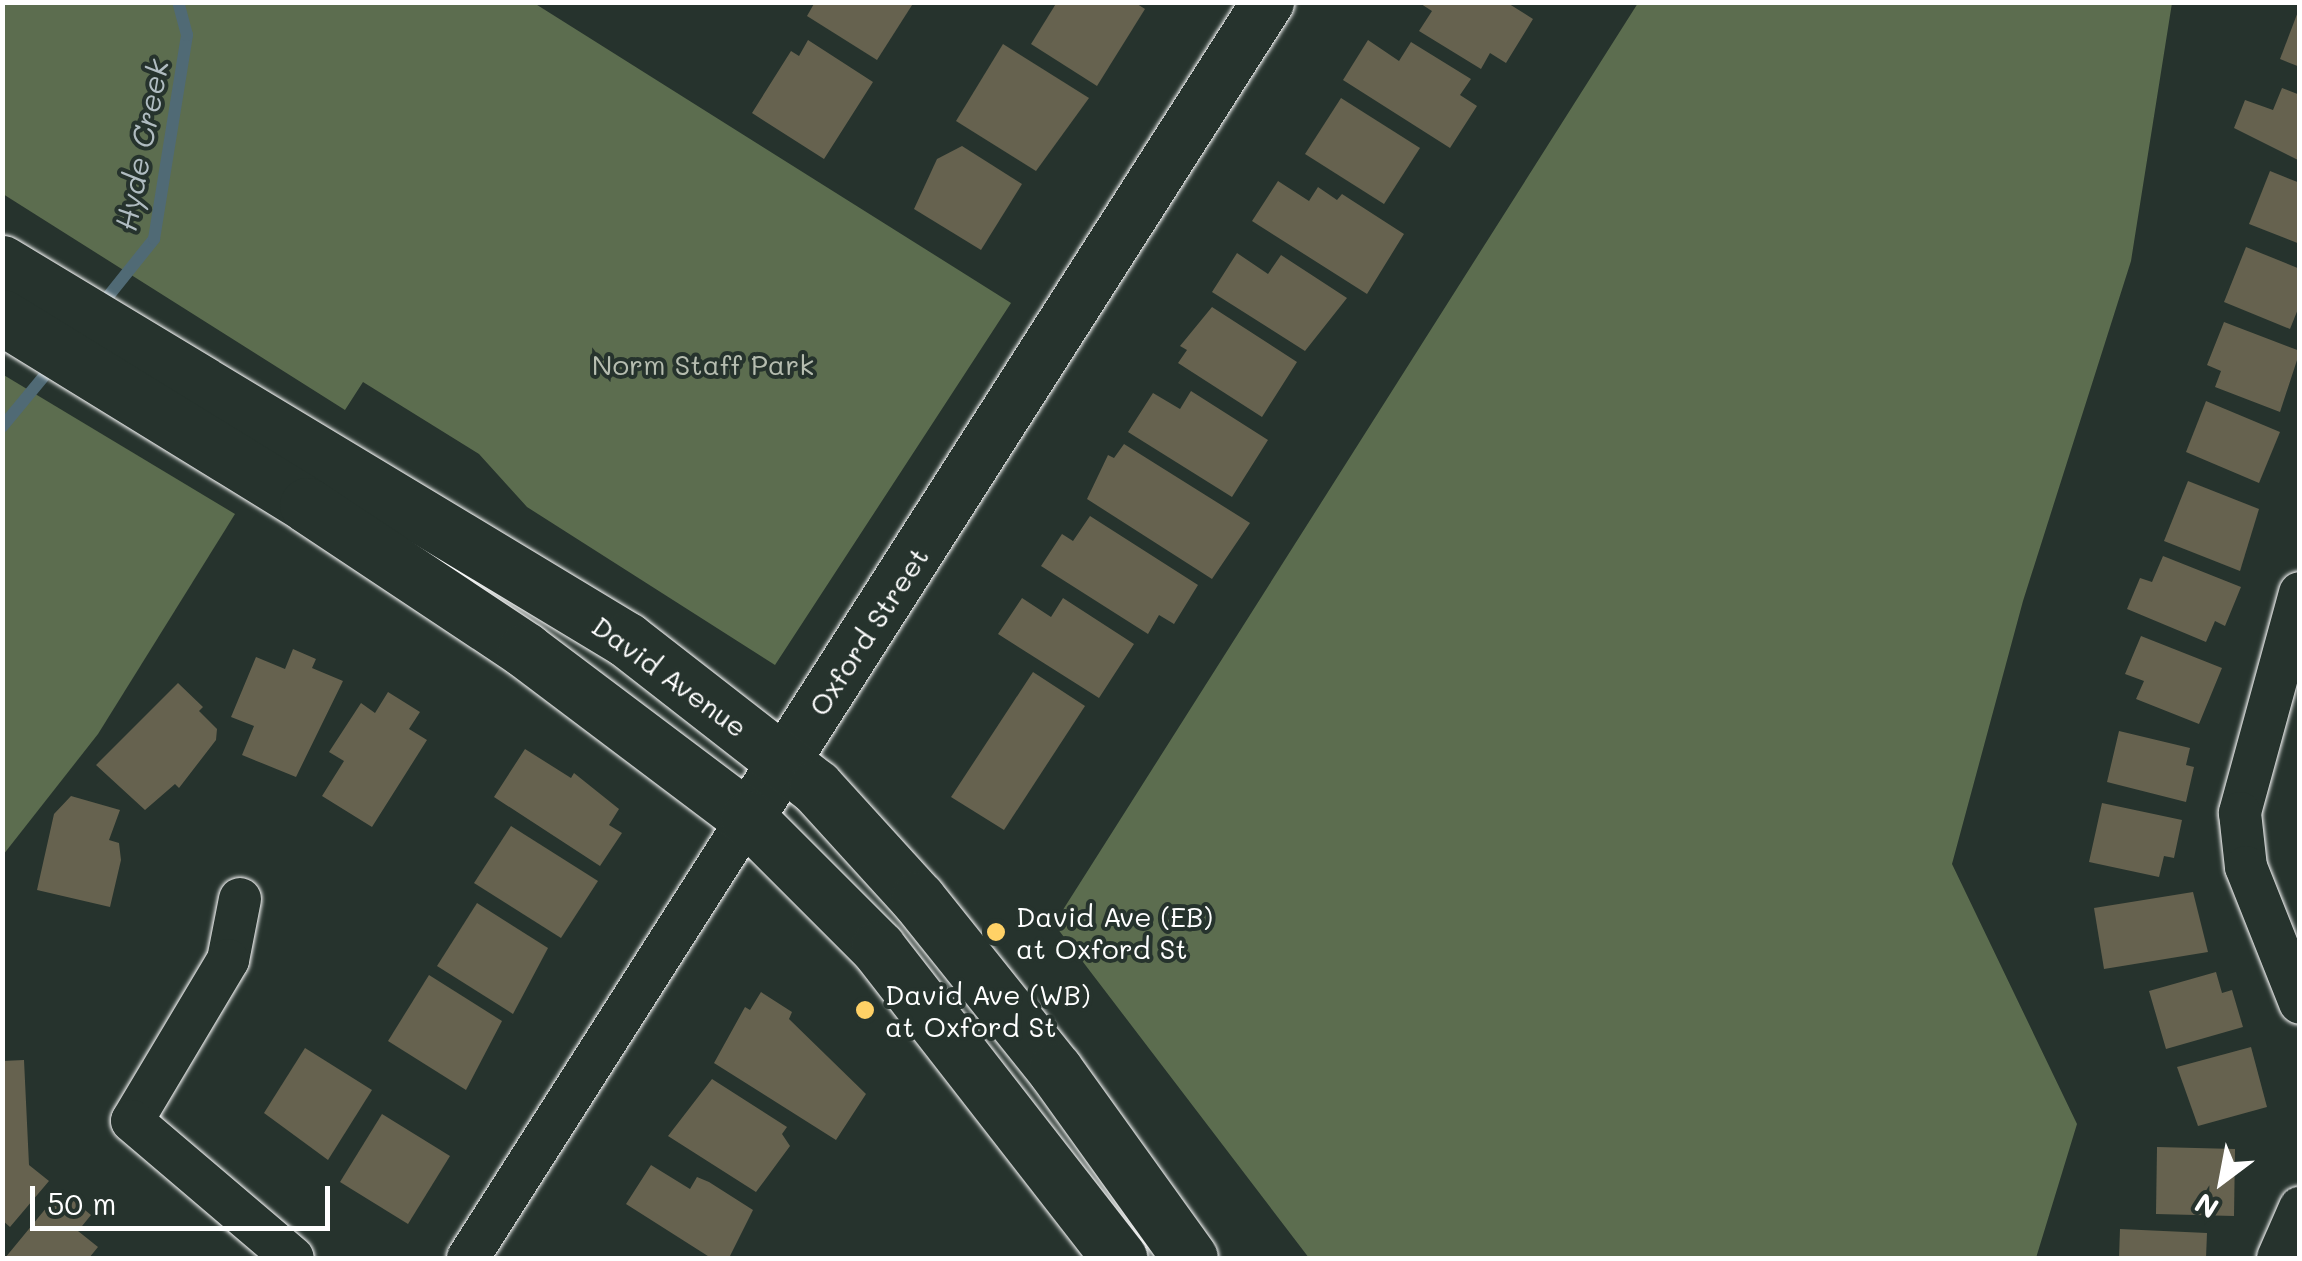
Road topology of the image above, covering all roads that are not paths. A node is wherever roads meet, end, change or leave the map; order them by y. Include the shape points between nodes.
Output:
1 (1268, 2) edge
2 (2, 263) edge
3 (2, 318) edge
4 (319, 485) junction
5 (2300, 592) edge
6 (785, 762) junction
7 (748, 818) junction
8 (240, 899) dead end
9 (2300, 1003) edge
10 (2300, 1208) edge
11 (293, 1258) edge
12 (468, 1258) edge
13 (1119, 1258) edge
14 (1190, 1258) edge
15 (2278, 1258) edge

1 - 6 street, Oxford Street
2 - 4 main road, David Avenue
3 - 4 main road, David Avenue
4 - 6 main road, David Avenue via 627,640
4 - 7 main road, David Avenue
5 - 9 street via 2240,813 2246,867
6 - 7 street, Oxford Street
6 - 14 main road, David Avenue via 918,899 1055,1070
7 - 12 street, Oxford Street
7 - 13 main road, David Avenue via 878,948
8 - 11 street via 228,960 132,1120
10 - 15 street

